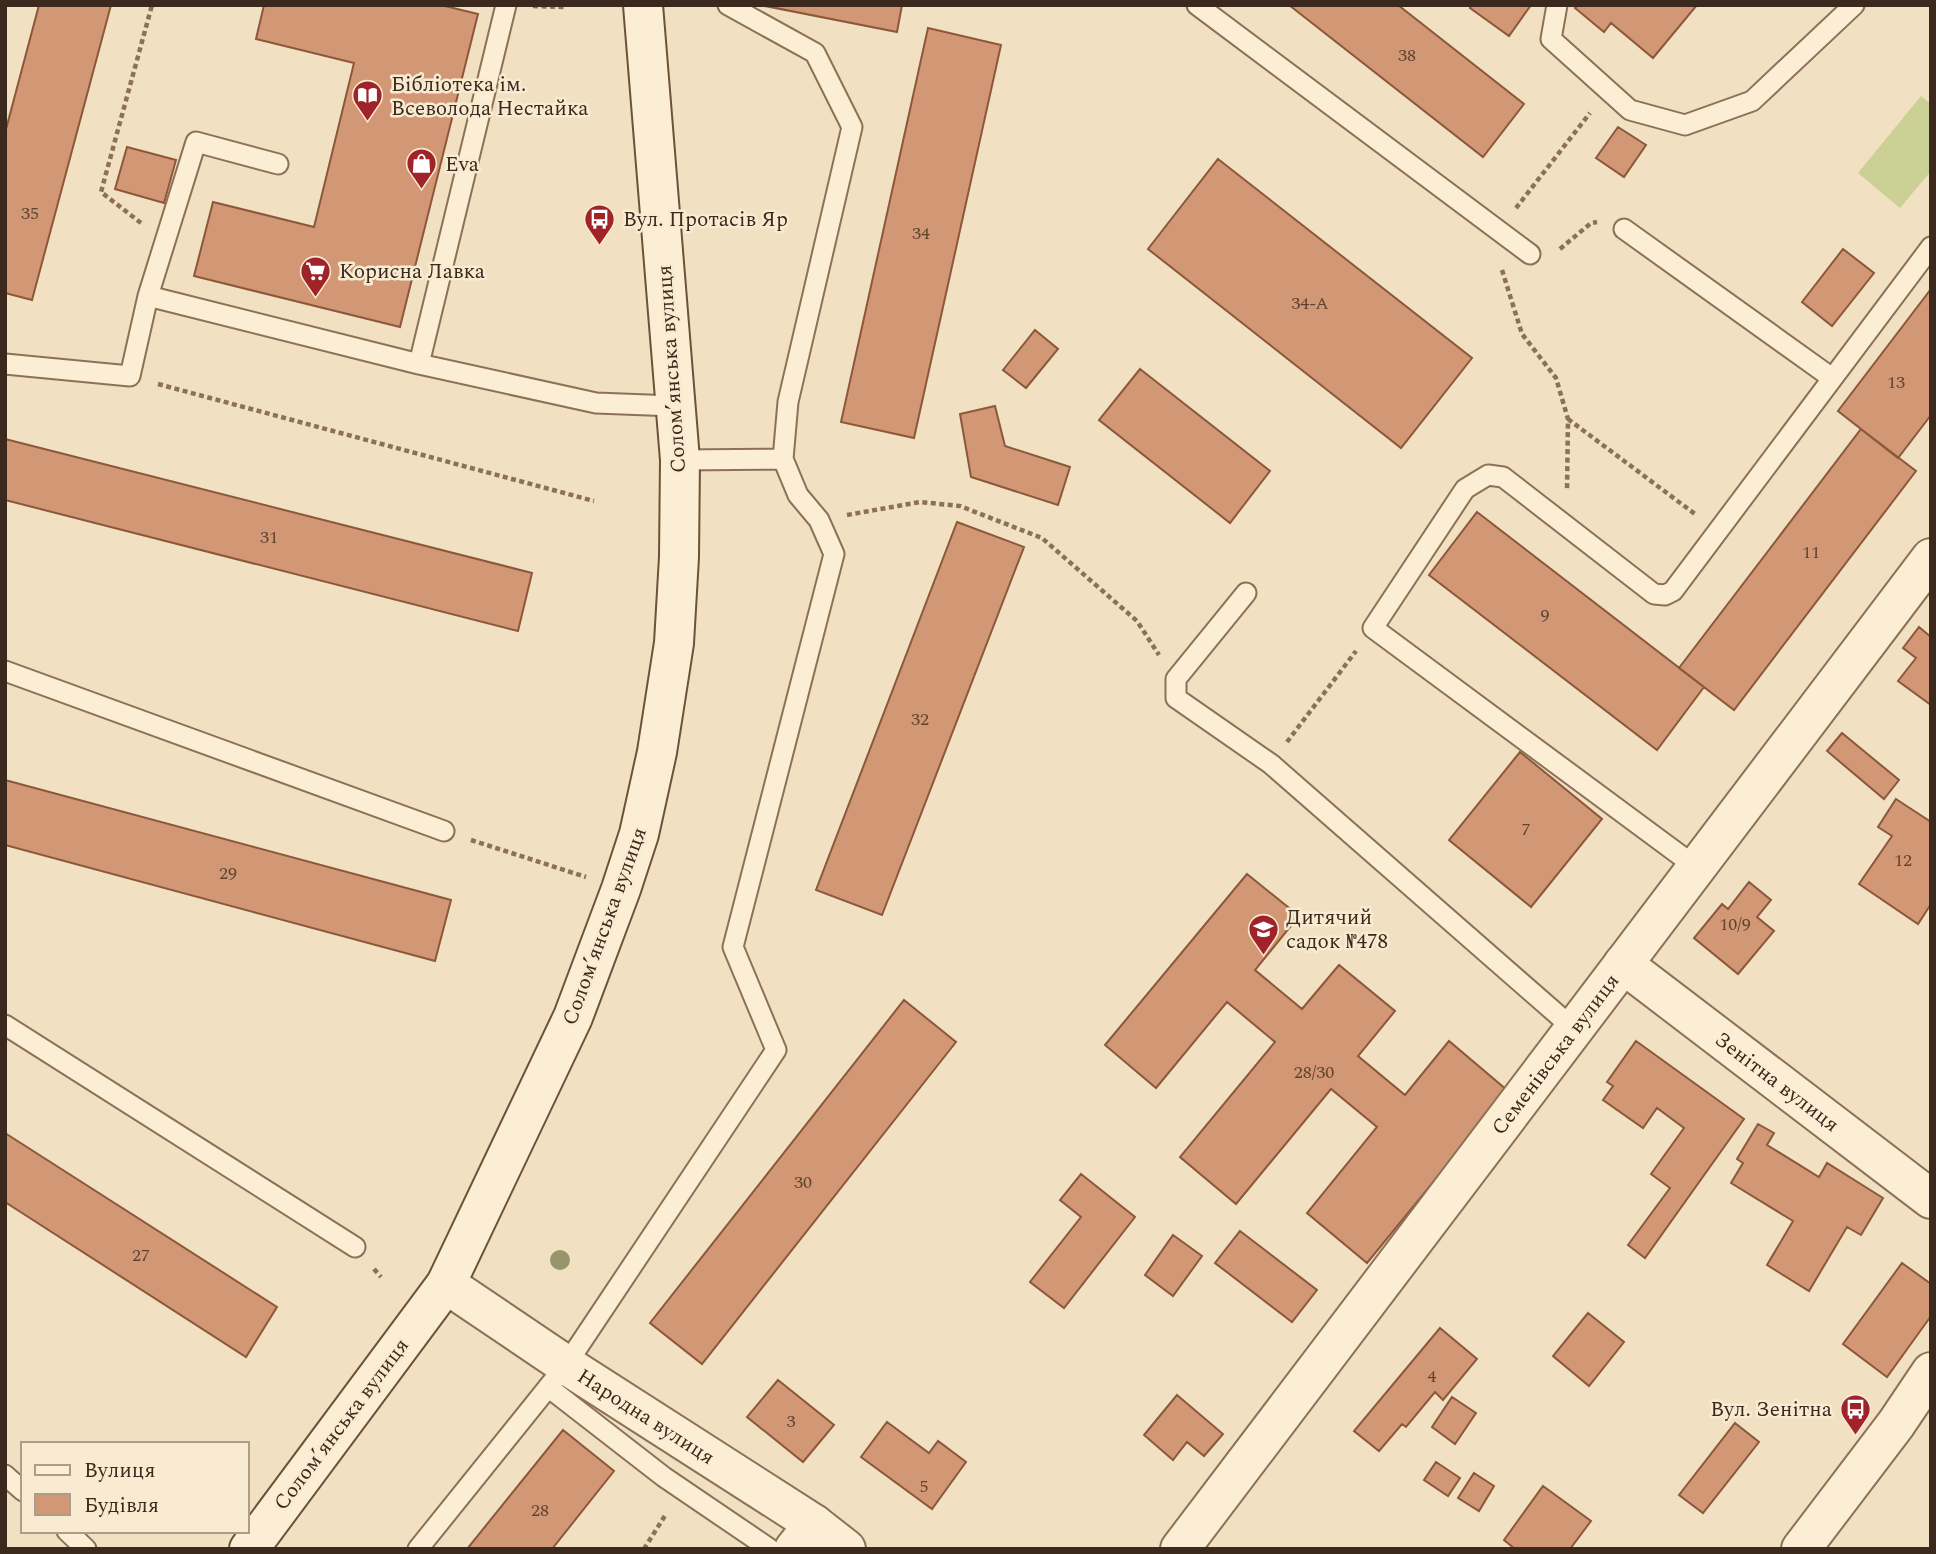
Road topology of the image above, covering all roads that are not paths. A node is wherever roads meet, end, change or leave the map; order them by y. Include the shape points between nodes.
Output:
1 (506, 5) edge
2 (643, 5) edge
3 (728, 5) edge
4 (1197, 5) edge
5 (1557, 5) edge
6 (1854, 5) edge
7 (278, 164) dead end
8 (1624, 229) road end
9 (1931, 247) edge
10 (1530, 254) road end
11 (148, 296) junction
12 (5, 363) edge
13 (419, 364) junction
14 (1832, 378) junction
15 (674, 406) junction
16 (783, 459) junction
17 (680, 460) junction
18 (1931, 558) edge
19 (1246, 593) dead end
20 (5, 671) edge
21 (444, 831) road end
22 (1696, 867) junction
23 (1623, 964) junction
24 (5, 1025) edge
25 (1574, 1029) junction
26 (1931, 1199) edge
27 (355, 1247) dead end
28 (446, 1284) junction
29 (1931, 1372) edge
30 (557, 1376) junction
31 (5, 1475) edge
32 (21, 1489) edge
33 (69, 1533) edge
34 (804, 1536) edge
35 (86, 1549) edge
36 (249, 1549) edge
37 (418, 1549) edge
38 (770, 1549) edge
39 (846, 1549) edge
40 (1180, 1549) edge
41 (1801, 1549) edge

1 - 13 lane
2 - 15 street, Соломʼянська вулиця
3 - 16 lane via 815,52 852,127 788,402
4 - 10 lane
5 - 6 lane via 1550,39 1630,110 1685,125 1752,101
7 - 11 lane via 196,142
8 - 14 lane
9 - 14 lane
11 - 12 lane via 130,376
11 - 13 lane
13 - 15 lane via 596,403
14 - 22 lane via 1673,591 1654,594 1503,477 1488,475 1465,489 1373,628
15 - 17 street, Соломʼянська вулиця
16 - 17 lane
16 - 30 lane via 798,495 819,520 834,554 733,947 776,1050
17 - 28 street, Соломʼянська вулиця via 674,643 639,834 573,1017
18 - 22 street, Семенівська вулиця
19 - 25 lane via 1175,679 1176,698 1271,764
20 - 21 lane
22 - 23 street, Семенівська вулиця
23 - 25 street, Семенівська вулиця
23 - 26 street, Зенітна вулиця
24 - 27 lane
25 - 40 street, Семенівська вулиця
28 - 30 street, Народна вулиця
28 - 36 street, Соломʼянська вулиця
29 - 41 street
30 - 34 street, Народна вулиця
30 - 37 lane
30 - 38 lane via 682,1489
31 - 32 lane
33 - 35 lane
34 - 39 street, Народна вулиця

